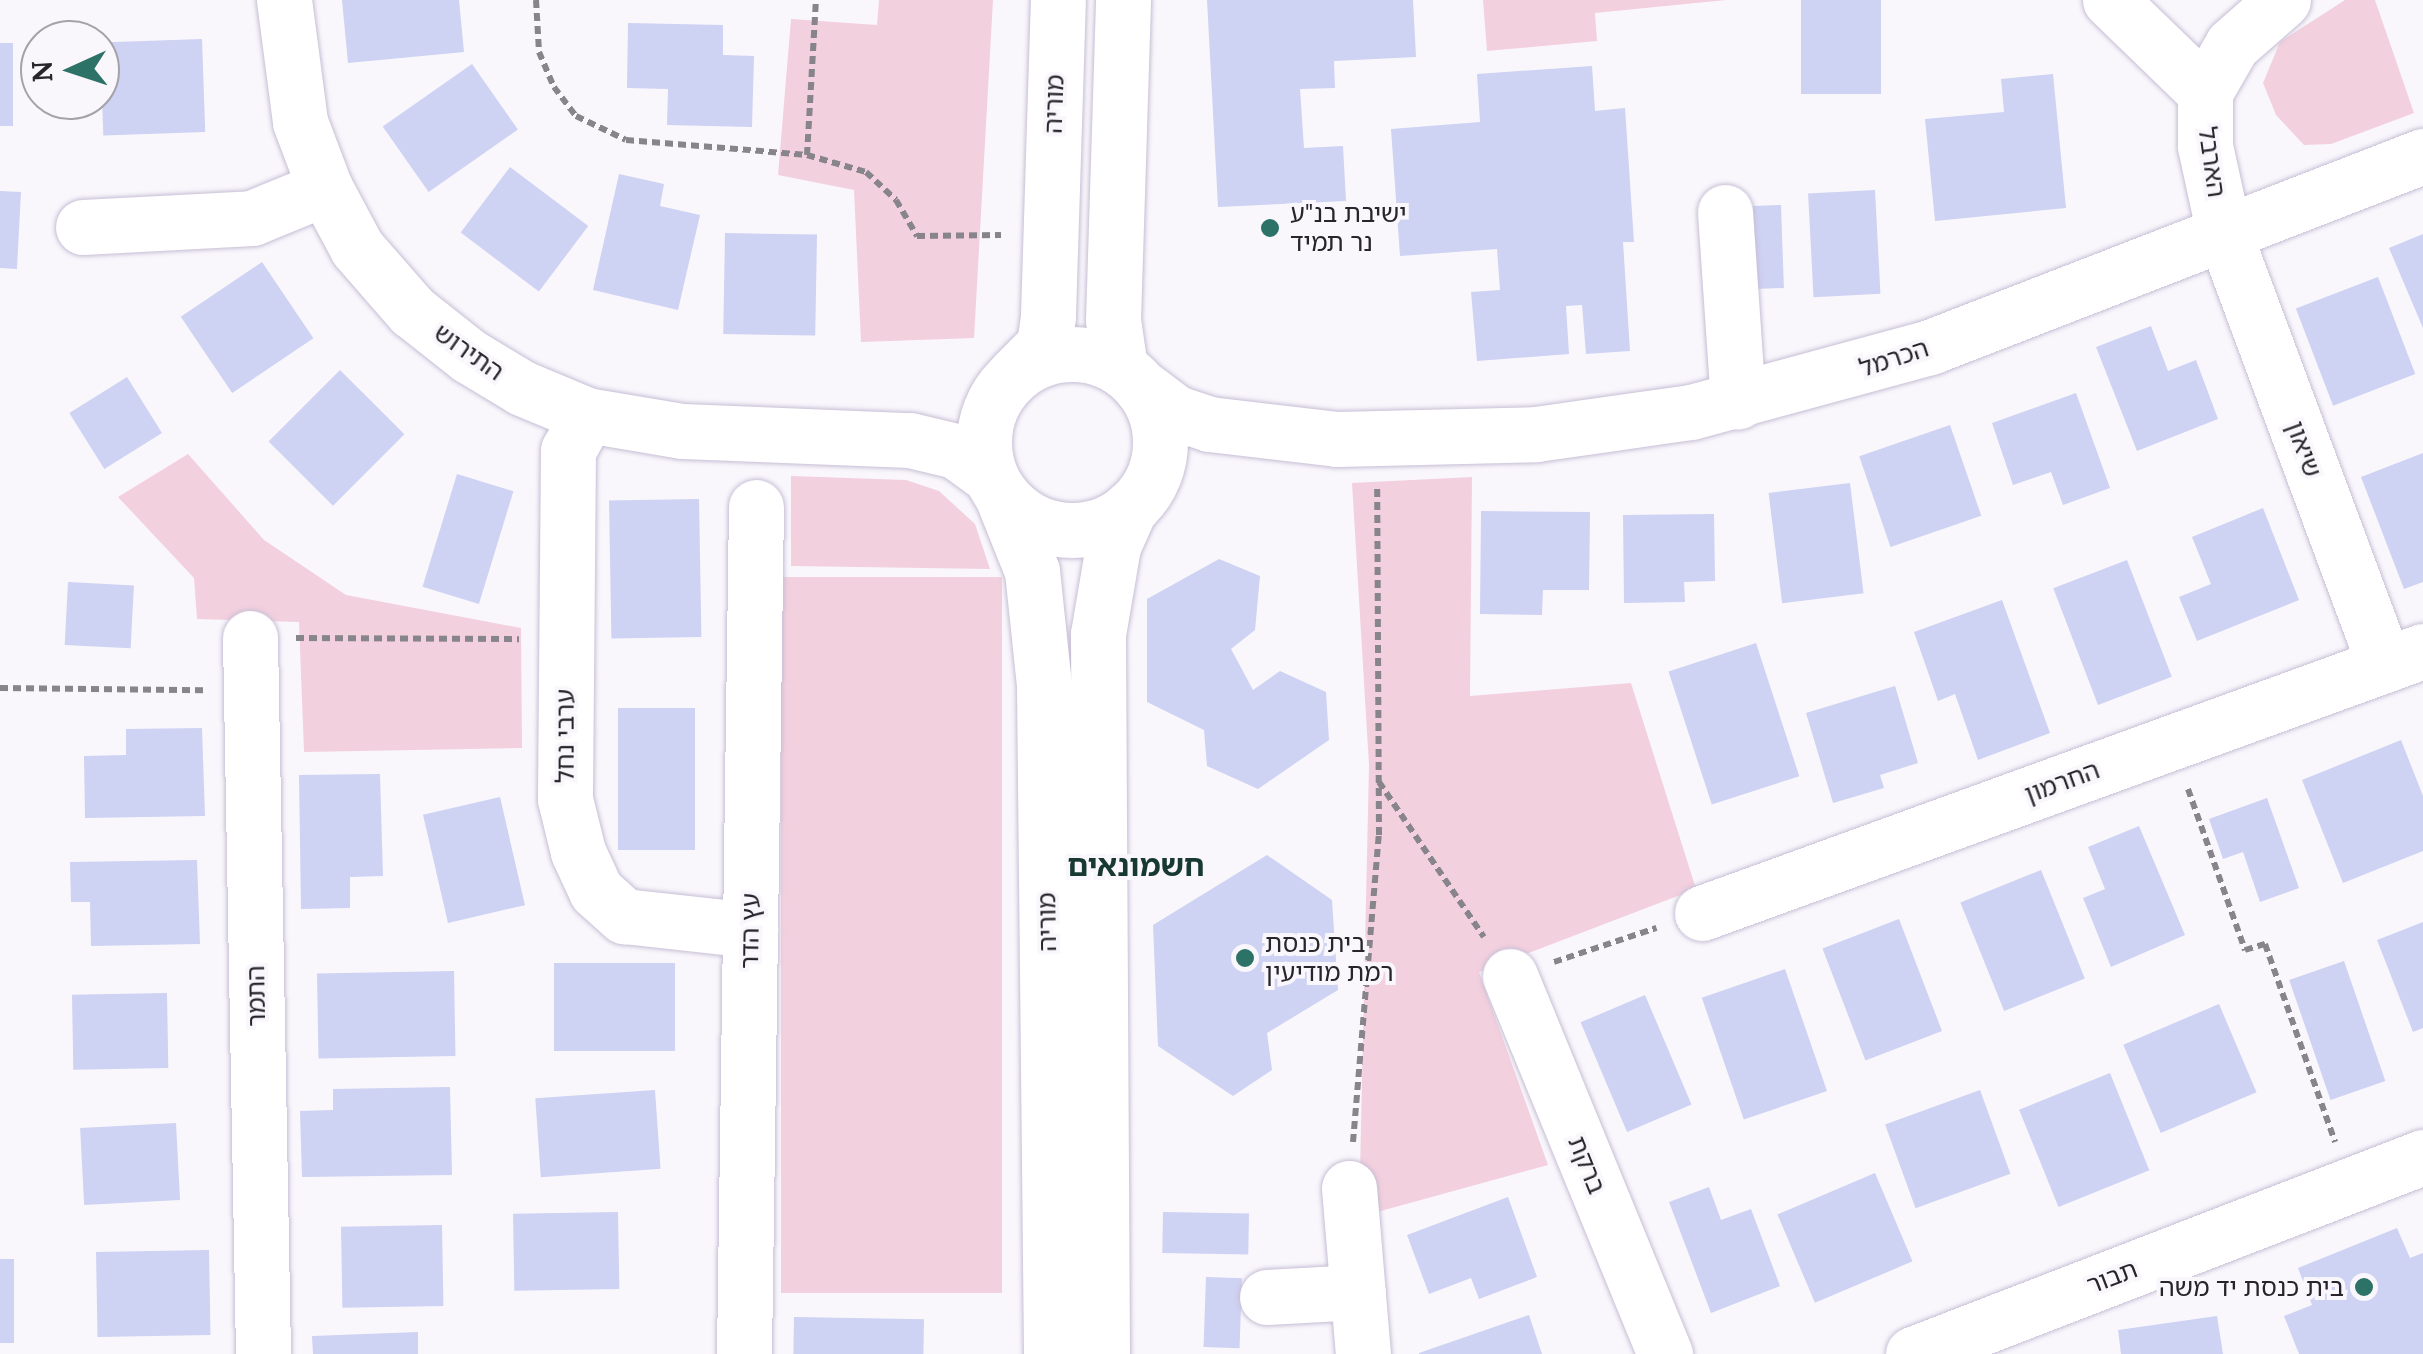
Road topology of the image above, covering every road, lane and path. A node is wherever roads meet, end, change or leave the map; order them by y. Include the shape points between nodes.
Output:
1 (284, 0) edge
2 (536, 0) edge
3 (816, 0) edge
4 (1058, 0) edge
5 (1124, 0) edge
6 (2110, 0) edge
7 (2283, 0) edge
8 (2206, 92) junction
9 (806, 155) junction
10 (2423, 156) edge
11 (325, 188) junction
12 (1726, 212) dead end
13 (83, 227) dead end
14 (1050, 233) junction
15 (2224, 233) junction
16 (1130, 377) junction
17 (1005, 386) junction
18 (1738, 402) junction
19 (587, 415) junction
20 (866, 434) junction
21 (1357, 439) junction
22 (996, 486) junction
23 (1138, 499) junction
24 (756, 507) dead end
25 (566, 639) junction
26 (2404, 658) edge
27 (250, 664) junction
28 (0, 688) edge
29 (2171, 743) junction
30 (1378, 781) junction
31 (1702, 914) joint
32 (750, 930) junction
33 (1510, 976) junction
34 (2423, 1158) edge
35 (2350, 1185) junction
36 (1349, 1188) joint
37 (1358, 1292) junction
38 (1268, 1297) dead end
39 (263, 1354) edge
40 (744, 1354) edge
41 (1050, 1354) edge
42 (1102, 1354) edge
43 (1363, 1354) edge
44 (1665, 1354) edge
45 (1913, 1354) edge

1 - 11 street, התירוש via 300,122
2 - 9 path via 539,52 554,88 576,116 626,140
3 - 9 path
4 - 14 street, מוריה
5 - 16 street via 1113,320
6 - 8 street
7 - 8 street, הארבל via 2232,45
8 - 15 street, הארבל via 2206,146
9 - 14 path via 866,172 896,200 917,236
10 - 15 street, הכרמל
11 - 13 street via 252,218
11 - 19 street, התירוש via 357,248 412,311 522,388
12 - 18 street
14 - 17 street, מוריה via 1044,345
15 - 18 street, הכרמל via 1930,347
15 - 26 street, שיאון
16 - 17 street via 1066,354
16 - 21 street, הכרמל via 1176,413 1209,424
16 - 23 street via 1160,436
17 - 20 street, התירוש via 961,416
17 - 22 street via 986,424
18 - 21 street, הכרמל via 1536,434
19 - 20 street, התירוש via 683,431
19 - 25 street, ערבי נחל via 568,450
20 - 22 street, התירוש via 956,451
21 - 23 street, הכרמל via 1228,456
21 - 30 path
22 - 23 street via 1018,513 1058,530 1099,527
22 - 41 street, מוריה via 1032,571 1044,686
23 - 42 street, מוריה via 1113,546 1098,634
24 - 32 street, עץ הדר
25 - 27 path
25 - 32 street, ערבי נחל via 565,800 596,891 624,916
26 - 29 street, החרמון
27 - 28 path
27 - 39 street, התמר
29 - 31 street, החרמון
29 - 35 path via 2246,950 2266,944
30 - 33 path
30 - 36 path
31 - 33 path
32 - 40 street, עץ הדר
33 - 44 street, ברקת
34 - 35 street, תבור
35 - 45 street, תבור
36 - 37 street
37 - 38 street
37 - 43 street

